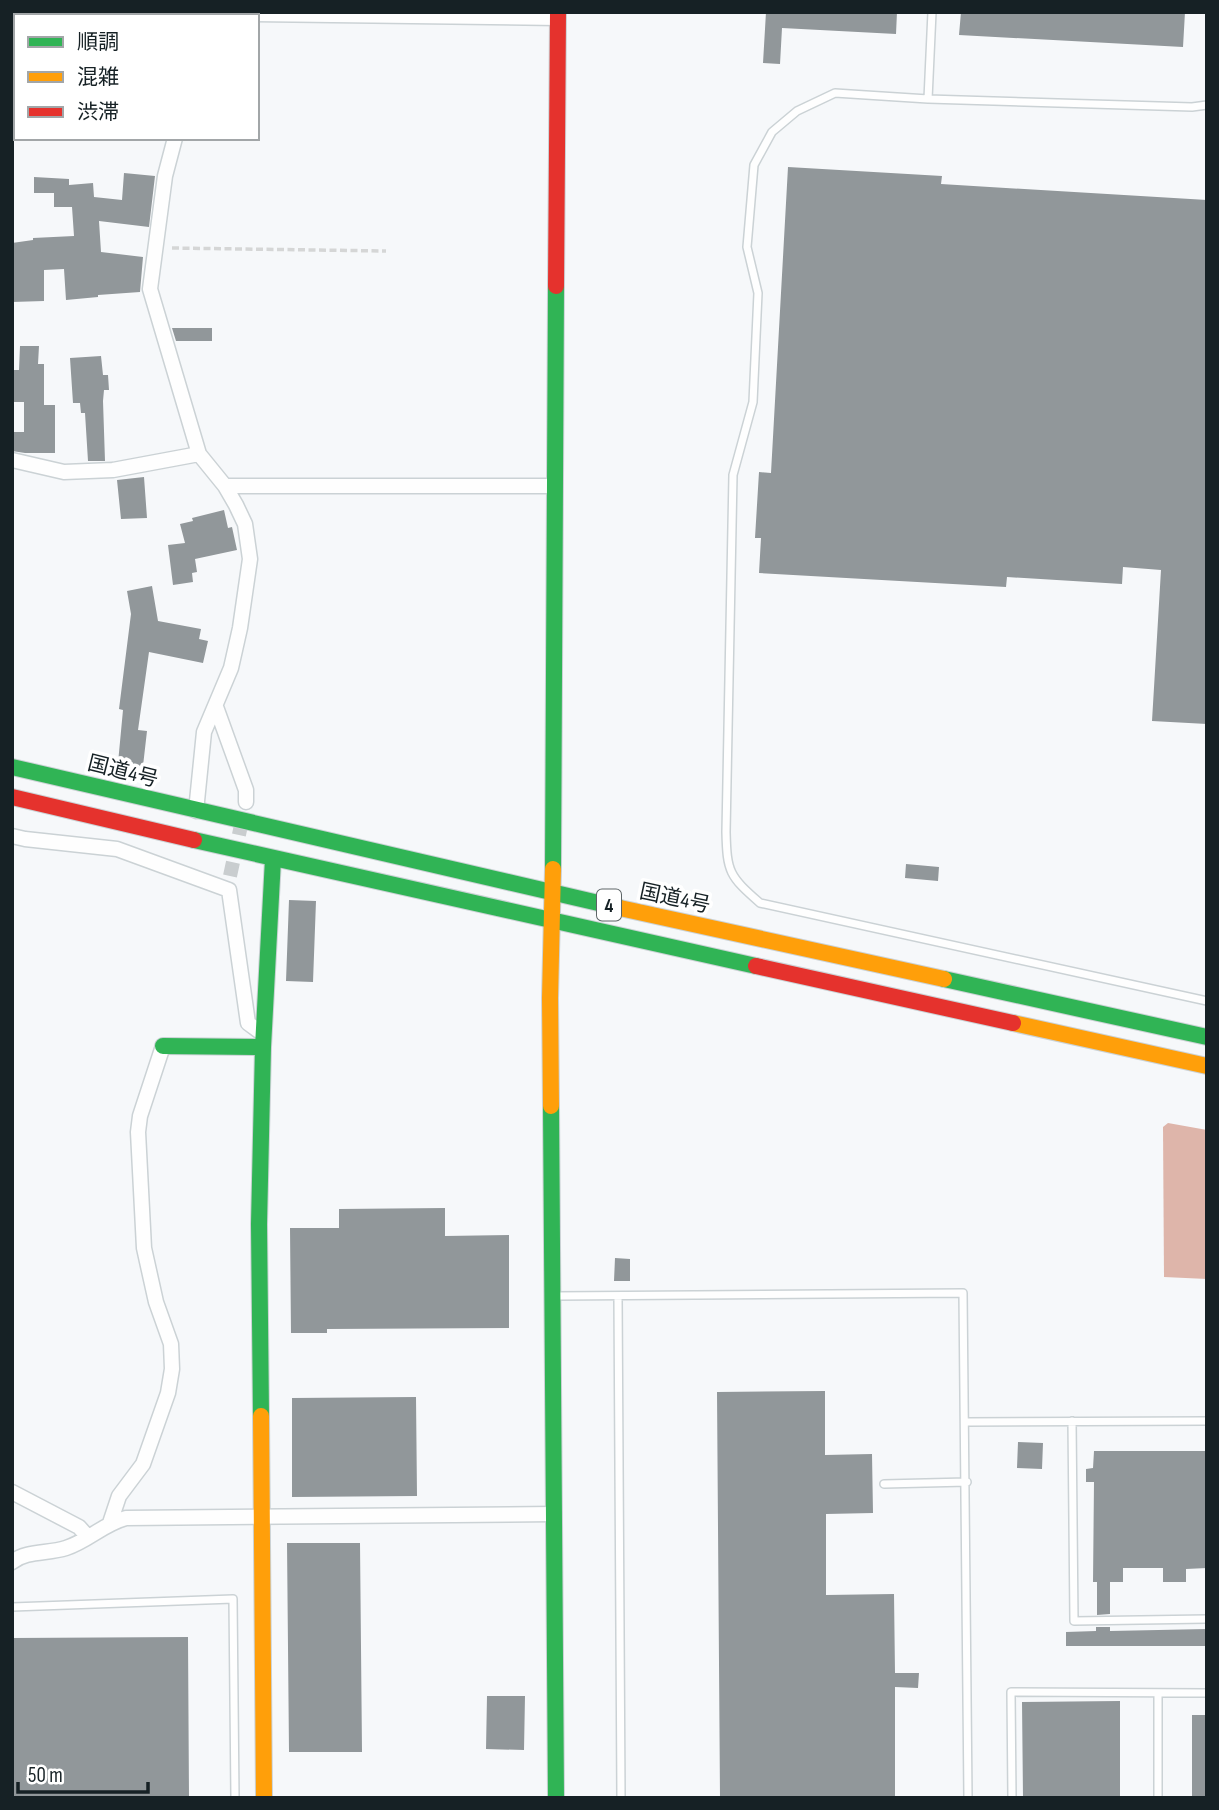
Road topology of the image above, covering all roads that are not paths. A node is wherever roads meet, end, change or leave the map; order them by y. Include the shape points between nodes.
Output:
1 (932, 12) edge
2 (259, 14) edge
3 (558, 15) edge
4 (928, 99) junction
5 (1207, 105) edge
6 (174, 140) edge
7 (199, 454) junction
8 (12, 460) edge
9 (225, 486) junction
10 (554, 486) junction
11 (216, 707) junction
12 (12, 767) edge
13 (12, 797) edge
14 (246, 802) tunnel mouth
15 (196, 811) junction
16 (12, 836) edge
17 (273, 859) junction
18 (553, 893) junction
19 (552, 920) junction
20 (1207, 1001) edge
21 (1207, 1037) edge
22 (263, 1041) junction
23 (163, 1046) joint
24 (1207, 1066) edge
25 (551, 1296) junction
26 (618, 1296) junction
27 (1207, 1421) edge
28 (966, 1422) junction
29 (1072, 1422) junction
30 (967, 1482) junction
31 (884, 1484) dead end
32 (12, 1492) edge
33 (554, 1514) junction
34 (262, 1516) junction
35 (110, 1522) junction
36 (88, 1537) junction
37 (12, 1562) edge
38 (12, 1607) edge
39 (1207, 1619) edge
40 (1158, 1693) junction
41 (1207, 1693) edge
42 (235, 1798) edge
43 (264, 1798) edge
44 (556, 1798) edge
45 (621, 1798) edge
46 (968, 1798) edge
47 (1012, 1798) edge
48 (1158, 1798) edge

1 - 4 lane
2 - 3 street
3 - 10 main road
4 - 5 lane
4 - 20 lane via 835,93 797,111 772,132 754,165 747,247 758,293 753,402 733,475 727,862 736,881 760,903
6 - 7 street via 165,176 150,289
7 - 8 street via 113,470 64,472
7 - 9 street
9 - 10 street
9 - 11 street via 245,524 250,559 231,668
10 - 18 main road
11 - 14 street via 246,790
11 - 15 street via 204,732
12 - 15 main road, 国道4号 / 4
13 - 17 main road, 4
15 - 18 main road, 国道4号 / 4
16 - 22 street via 117,849 230,883 248,1023
17 - 19 main road, 4
17 - 22 main road
18 - 19 main road
18 - 21 main road, 国道4号 / 4
19 - 24 main road, 4
19 - 25 main road
22 - 23 main road
22 - 34 main road
23 - 35 street via 138,1132 144,1248 170,1344 172,1369 169,1393 143,1464 119,1496
25 - 26 lane
25 - 33 main road
26 - 28 lane via 963,1293
26 - 45 lane
27 - 29 lane
28 - 29 lane
28 - 30 lane
29 - 39 lane via 1074,1621
30 - 31 lane
30 - 46 lane
32 - 36 street via 79,1527
33 - 34 street
33 - 44 main road
34 - 35 street
34 - 43 main road
35 - 36 street
36 - 37 street via 67,1548 29,1554
38 - 42 lane via 233,1599
40 - 41 lane
40 - 47 lane via 1011,1692
40 - 48 lane

